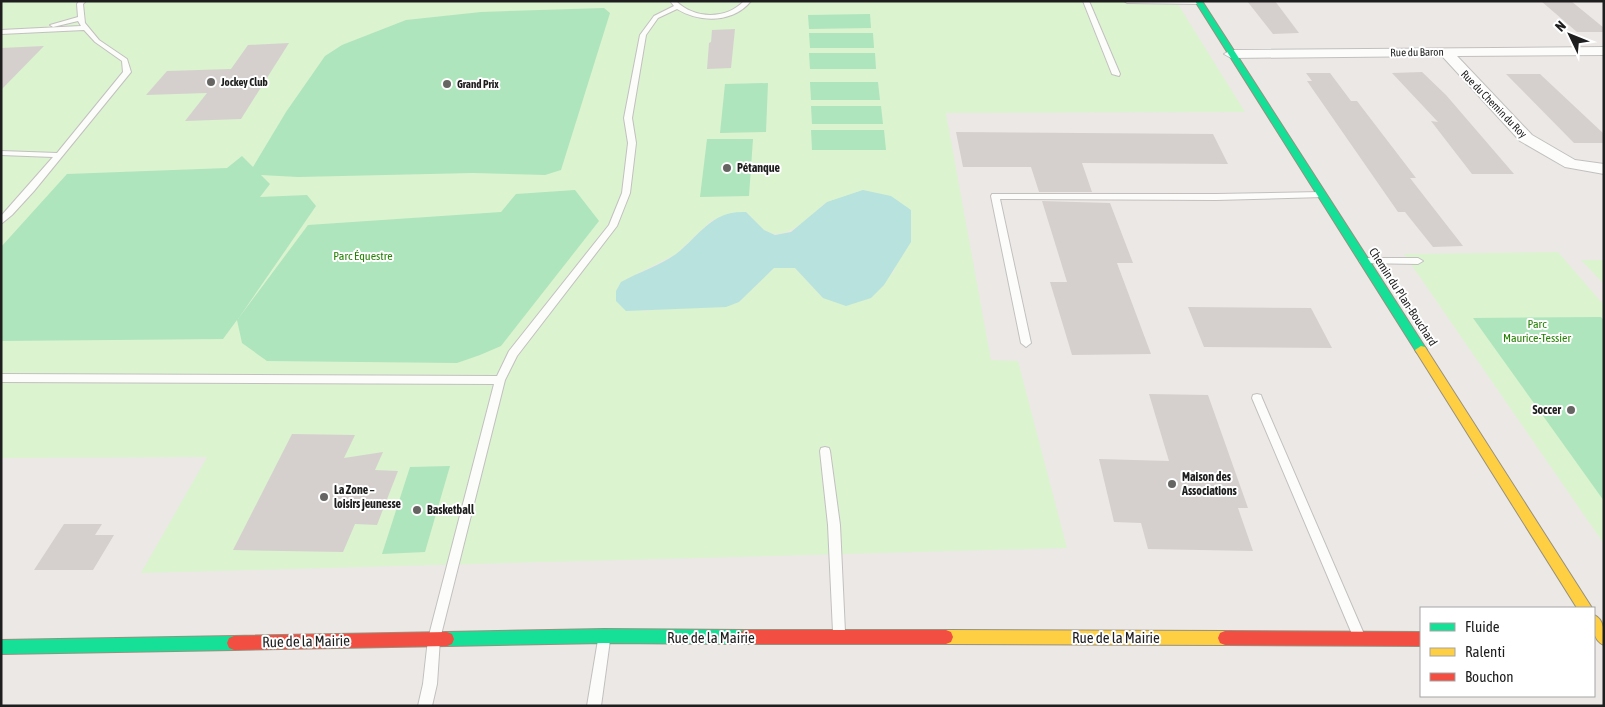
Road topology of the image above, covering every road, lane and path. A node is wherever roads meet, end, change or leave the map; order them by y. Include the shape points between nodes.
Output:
1 (83, 1) edge
2 (748, 1) edge
3 (1086, 1) edge
4 (1127, 1) edge
5 (1198, 2) edge
6 (675, 4) edge
7 (82, 18) junction
8 (86, 28) junction
9 (32, 30) junction
10 (1, 32) edge
11 (1604, 51) edge
12 (1445, 52) junction
13 (1231, 54) junction
14 (1116, 74) dead end
15 (1, 153) edge
16 (59, 155) junction
17 (1604, 169) edge
18 (1321, 195) junction
19 (1, 221) edge
20 (1364, 261) junction
21 (1418, 261) dead end
22 (1026, 343) dead end
23 (1, 378) edge
24 (500, 380) junction
25 (1258, 398) dead end
26 (825, 451) dead end
27 (1584, 607) edge
28 (1595, 624) edge
29 (604, 636) junction
30 (840, 638) junction
31 (1604, 638) edge
32 (434, 639) junction
33 (1361, 639) junction
34 (1420, 639) edge
35 (1, 646) edge
36 (425, 706) edge
37 (594, 706) edge

1 - 7 lane via 80,4
2 - 6 lane via 740,9 720,15 694,15
3 - 14 lane
4 - 5 lane
5 - 13 street, Chemin du Plan-Bouchard
6 - 24 lane via 656,17 644,35 628,118 632,144 626,192 612,226 513,354
7 - 8 lane
7 - 9 lane
8 - 9 lane
8 - 16 lane via 97,41 125,60 127,72
9 - 10 lane
11 - 12 street, Rue du Baron
12 - 13 street, Rue du Baron
12 - 17 street, Rue du Chemin du Roy via 1526,138 1571,164
13 - 18 street, Chemin du Plan-Bouchard
15 - 16 lane
16 - 19 lane via 29,193
18 - 20 street, Chemin du Plan-Bouchard
18 - 22 lane via 995,196
20 - 21 lane
20 - 27 street, Chemin du Plan-Bouchard
23 - 24 lane
24 - 32 lane
25 - 33 lane
26 - 30 lane via 834,525
28 - 31 street
29 - 30 street, Rue de la Mairie
29 - 32 street, Rue de la Mairie
29 - 37 lane
30 - 33 street, Rue de la Mairie
32 - 35 street, Rue de la Mairie
32 - 36 lane
33 - 34 street, Rue de la Mairie

